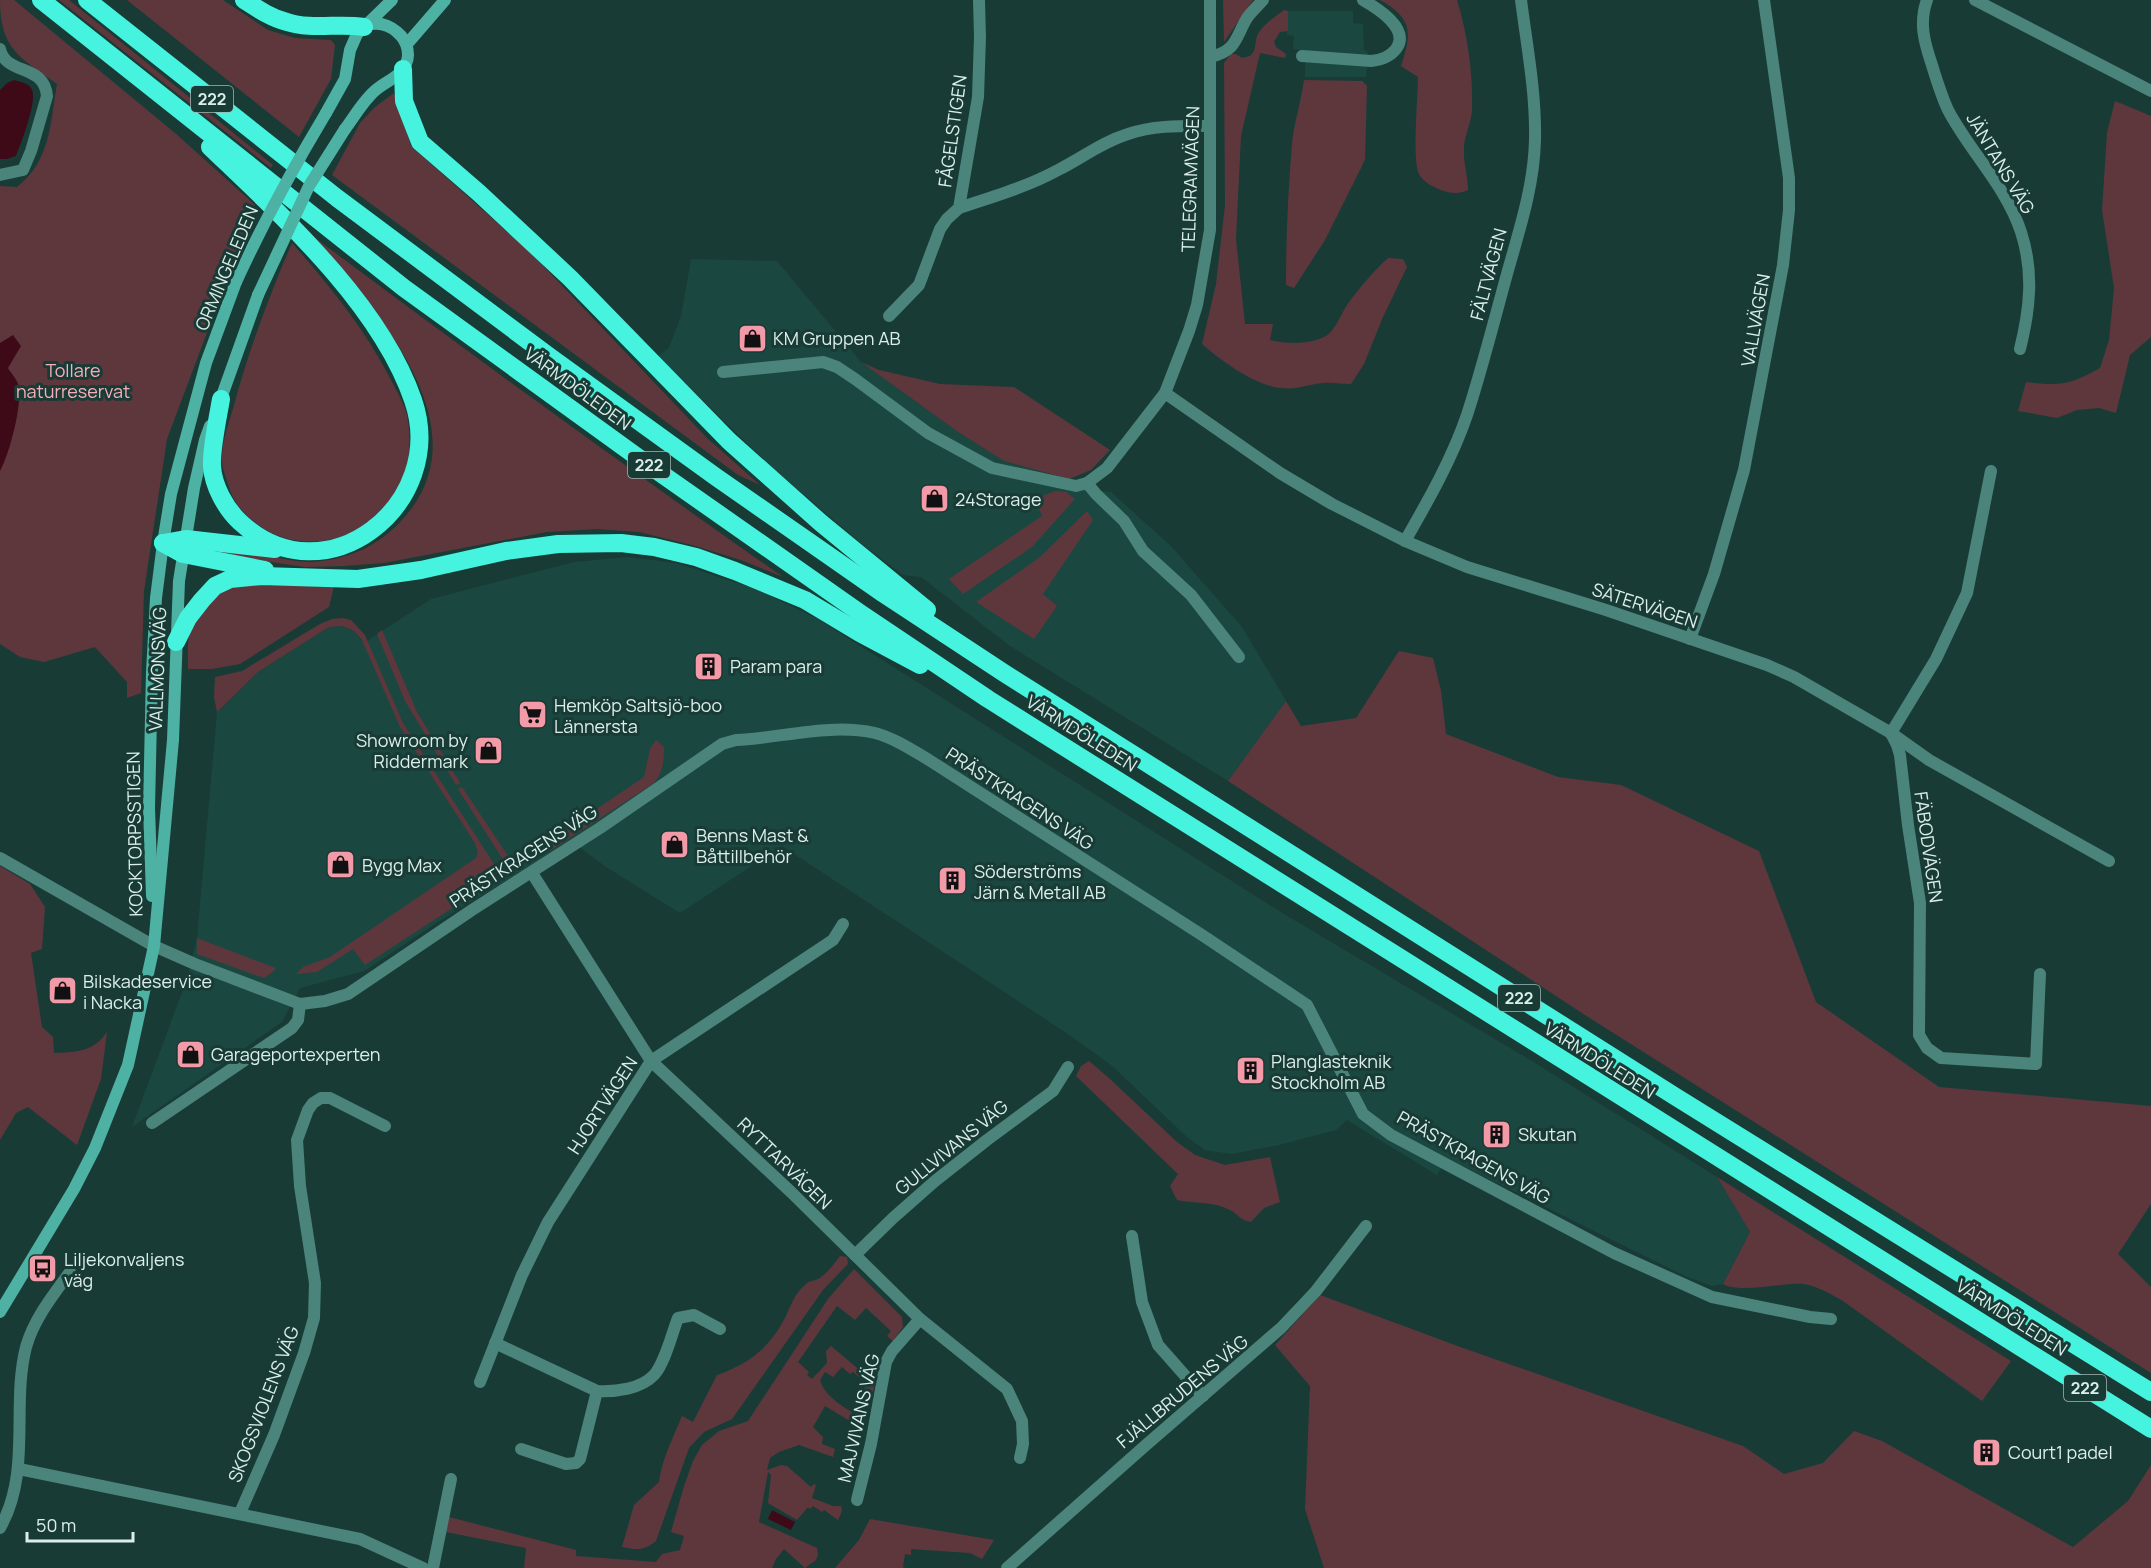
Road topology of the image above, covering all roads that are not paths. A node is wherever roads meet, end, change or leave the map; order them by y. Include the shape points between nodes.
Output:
1 (41, 0) edge
2 (87, 0) edge
3 (244, 0) edge
4 (392, 0) edge
5 (445, 0) edge
6 (979, 0) edge
7 (1210, 0) edge
8 (1263, 0) edge
9 (1363, 0) edge
10 (1521, 0) edge
11 (1764, 0) edge
12 (1927, 0) edge
13 (1975, 0) edge
14 (365, 26) junction
15 (407, 44) junction
16 (1, 55) edge
17 (1302, 56) dead end
18 (1210, 57) junction
19 (403, 69) junction
20 (132, 73) junction
21 (2151, 91) edge
22 (1210, 126) junction
23 (0, 175) edge
24 (959, 208) junction
25 (889, 316) dead end
26 (2020, 349) dead end
27 (723, 372) dead end
28 (1165, 393) junction
29 (221, 399) junction
30 (1991, 471) dead end
31 (1088, 483) junction
32 (1405, 542) junction
33 (163, 543) junction
34 (185, 547) junction
35 (295, 551) junction
36 (306, 578) junction
37 (1690, 639) junction
38 (176, 642) junction
39 (1239, 657) dead end
40 (1004, 673) junction
41 (988, 699) junction
42 (1891, 733) junction
43 (0, 858) edge
44 (2109, 861) dead end
45 (531, 873) junction
46 (843, 924) dead end
47 (154, 946) junction
48 (2040, 974) dead end
49 (300, 1004) junction
50 (651, 1061) junction
51 (1068, 1067) dead end
52 (152, 1123) dead end
53 (385, 1126) dead end
54 (1366, 1226) dead end
55 (1132, 1236) dead end
56 (855, 1256) junction
57 (70, 1272) dead end
58 (0, 1312) edge
59 (1831, 1318) dead end
60 (920, 1319) junction
61 (720, 1329) dead end
62 (495, 1343) junction
63 (480, 1382) dead end
64 (597, 1391) junction
65 (2151, 1392) edge
66 (1203, 1396) junction
67 (2151, 1429) edge
68 (522, 1449) dead end
69 (1020, 1458) dead end
70 (19, 1469) junction
71 (451, 1479) dead end
72 (857, 1500) dead end
73 (240, 1513) junction
74 (0, 1528) edge
75 (423, 1568) edge
76 (433, 1568) edge
77 (1007, 1568) edge

1 - 20 highway, VÄRMDÖLEDEN / 222
2 - 40 highway, VÄRMDÖLEDEN / 222 via 337,198 559,364 884,594
3 - 14 highway via 288,23
4 - 14 main road, ORMINGELEDEN
5 - 15 main road
6 - 24 street, FÅGELSTIGEN via 978,97
7 - 18 street, TELEGRAMVÄGEN
8 - 18 street via 1247,18 1231,49
9 - 17 street via 1382,12 1398,32 1398,46 1393,52 1371,61
10 - 32 street, FÄLTVÄGEN via 1535,105 1535,143 1524,208 1467,415 1452,453
11 - 37 street, VALLVÄGEN via 1789,178 1783,265 1744,470
12 - 26 street, JÄNTANS VÄG via 1922,14 1924,41 1948,110 2010,206 2026,250 2030,298
13 - 21 street
14 - 15 main road via 389,26
14 - 33 main road, ORMINGELEDEN, bridge via 353,41 345,79 285,180 236,282 206,363 171,494
15 - 19 main road
16 - 23 street via 13,66 36,75 47,96 23,170
18 - 22 street, TELEGRAMVÄGEN
19 - 29 main road, bridge via 376,89 309,186 258,296
19 - 40 highway via 404,101 420,142 570,278 729,441 821,523
20 - 35 highway via 302,236 362,308 402,372 414,401 420,427 417,462 409,488 385,520 350,544
20 - 41 highway, VÄRMDÖLEDEN / 222 via 404,288 646,463
22 - 24 street via 1129,133 1099,145 1037,181
22 - 28 street, TELEGRAMVÄGEN via 1210,230 1205,266 1189,331
24 - 25 street, FÅGELSTIGEN via 940,229 919,285
27 - 31 street via 823,362 855,379 928,433 992,468 1076,486
28 - 31 street, TELEGRAMVÄGEN via 1112,462
28 - 32 street, SÄTERVÄGEN via 1280,473
29 - 34 main road, VALLMONSVÄG via 205,440
29 - 35 highway via 212,467 218,490 231,513 251,532
30 - 42 street via 1967,593 1936,659
31 - 39 street via 1124,521 1143,551 1191,596
32 - 37 street, SÄTERVÄGEN via 1467,567
33 - 34 highway
33 - 47 main road, KOCKTORPSSTIGEN via 152,672 149,808
34 - 35 highway
34 - 36 highway
34 - 38 main road, VALLMONSVÄG
36 - 38 highway via 262,576 230,579 215,586 188,618
36 - 41 highway via 358,579 411,572 558,543 654,547 696,557 805,600
37 - 42 street, SÄTERVÄGEN via 1794,677
38 - 47 main road, VALLMONSVÄG via 173,740
40 - 65 highway, VÄRMDÖLEDEN / 222
41 - 67 highway, VÄRMDÖLEDEN / 222
42 - 44 street, SÄTERVÄGEN via 1929,760
42 - 48 street, FÄBODVÄGEN via 1900,754 1920,903 1918,1035 1941,1058 2036,1064
43 - 47 street, PRÄSTKRAGENS VÄG
45 - 49 street, PRÄSTKRAGENS VÄG via 348,994
45 - 50 street, RYTTARVÄGEN
45 - 59 street, PRÄSTKRAGENS VÄG via 722,744 840,729 894,740 1307,1005 1363,1114 1391,1135 1614,1253 1712,1297
46 - 50 street, HJORTVÄGEN via 832,940
47 - 49 street, PRÄSTKRAGENS VÄG
47 - 58 main road via 128,1065 95,1149
49 - 52 street via 298,1020 292,1028
50 - 56 street, RYTTARVÄGEN
50 - 62 street, HJORTVÄGEN via 548,1222
51 - 56 street, GULLVIVANS VÄG via 1053,1090 934,1181
53 - 73 street, SKOGSVIOLENS VÄG via 330,1098 321,1098 308,1110 297,1140 315,1283 314,1318 274,1435
54 - 66 street, FJÄLLBRUDENS VÄG via 1330,1274 1281,1328
55 - 66 street via 1142,1302 1158,1345
56 - 60 street, RYTTARVÄGEN
57 - 70 street via 40,1316 26,1347
60 - 69 street, RYTTARVÄGEN via 1007,1389 1022,1421
60 - 72 street, MAJVIVANS VÄG via 886,1362 872,1444
61 - 64 street via 694,1315 678,1318 655,1374 643,1383 616,1392
62 - 63 street, HJORTVÄGEN
62 - 64 street
64 - 68 street via 576,1463 566,1464
66 - 77 street, FJÄLLBRUDENS VÄG
70 - 73 street
70 - 74 street
71 - 76 street
73 - 75 street via 360,1539

